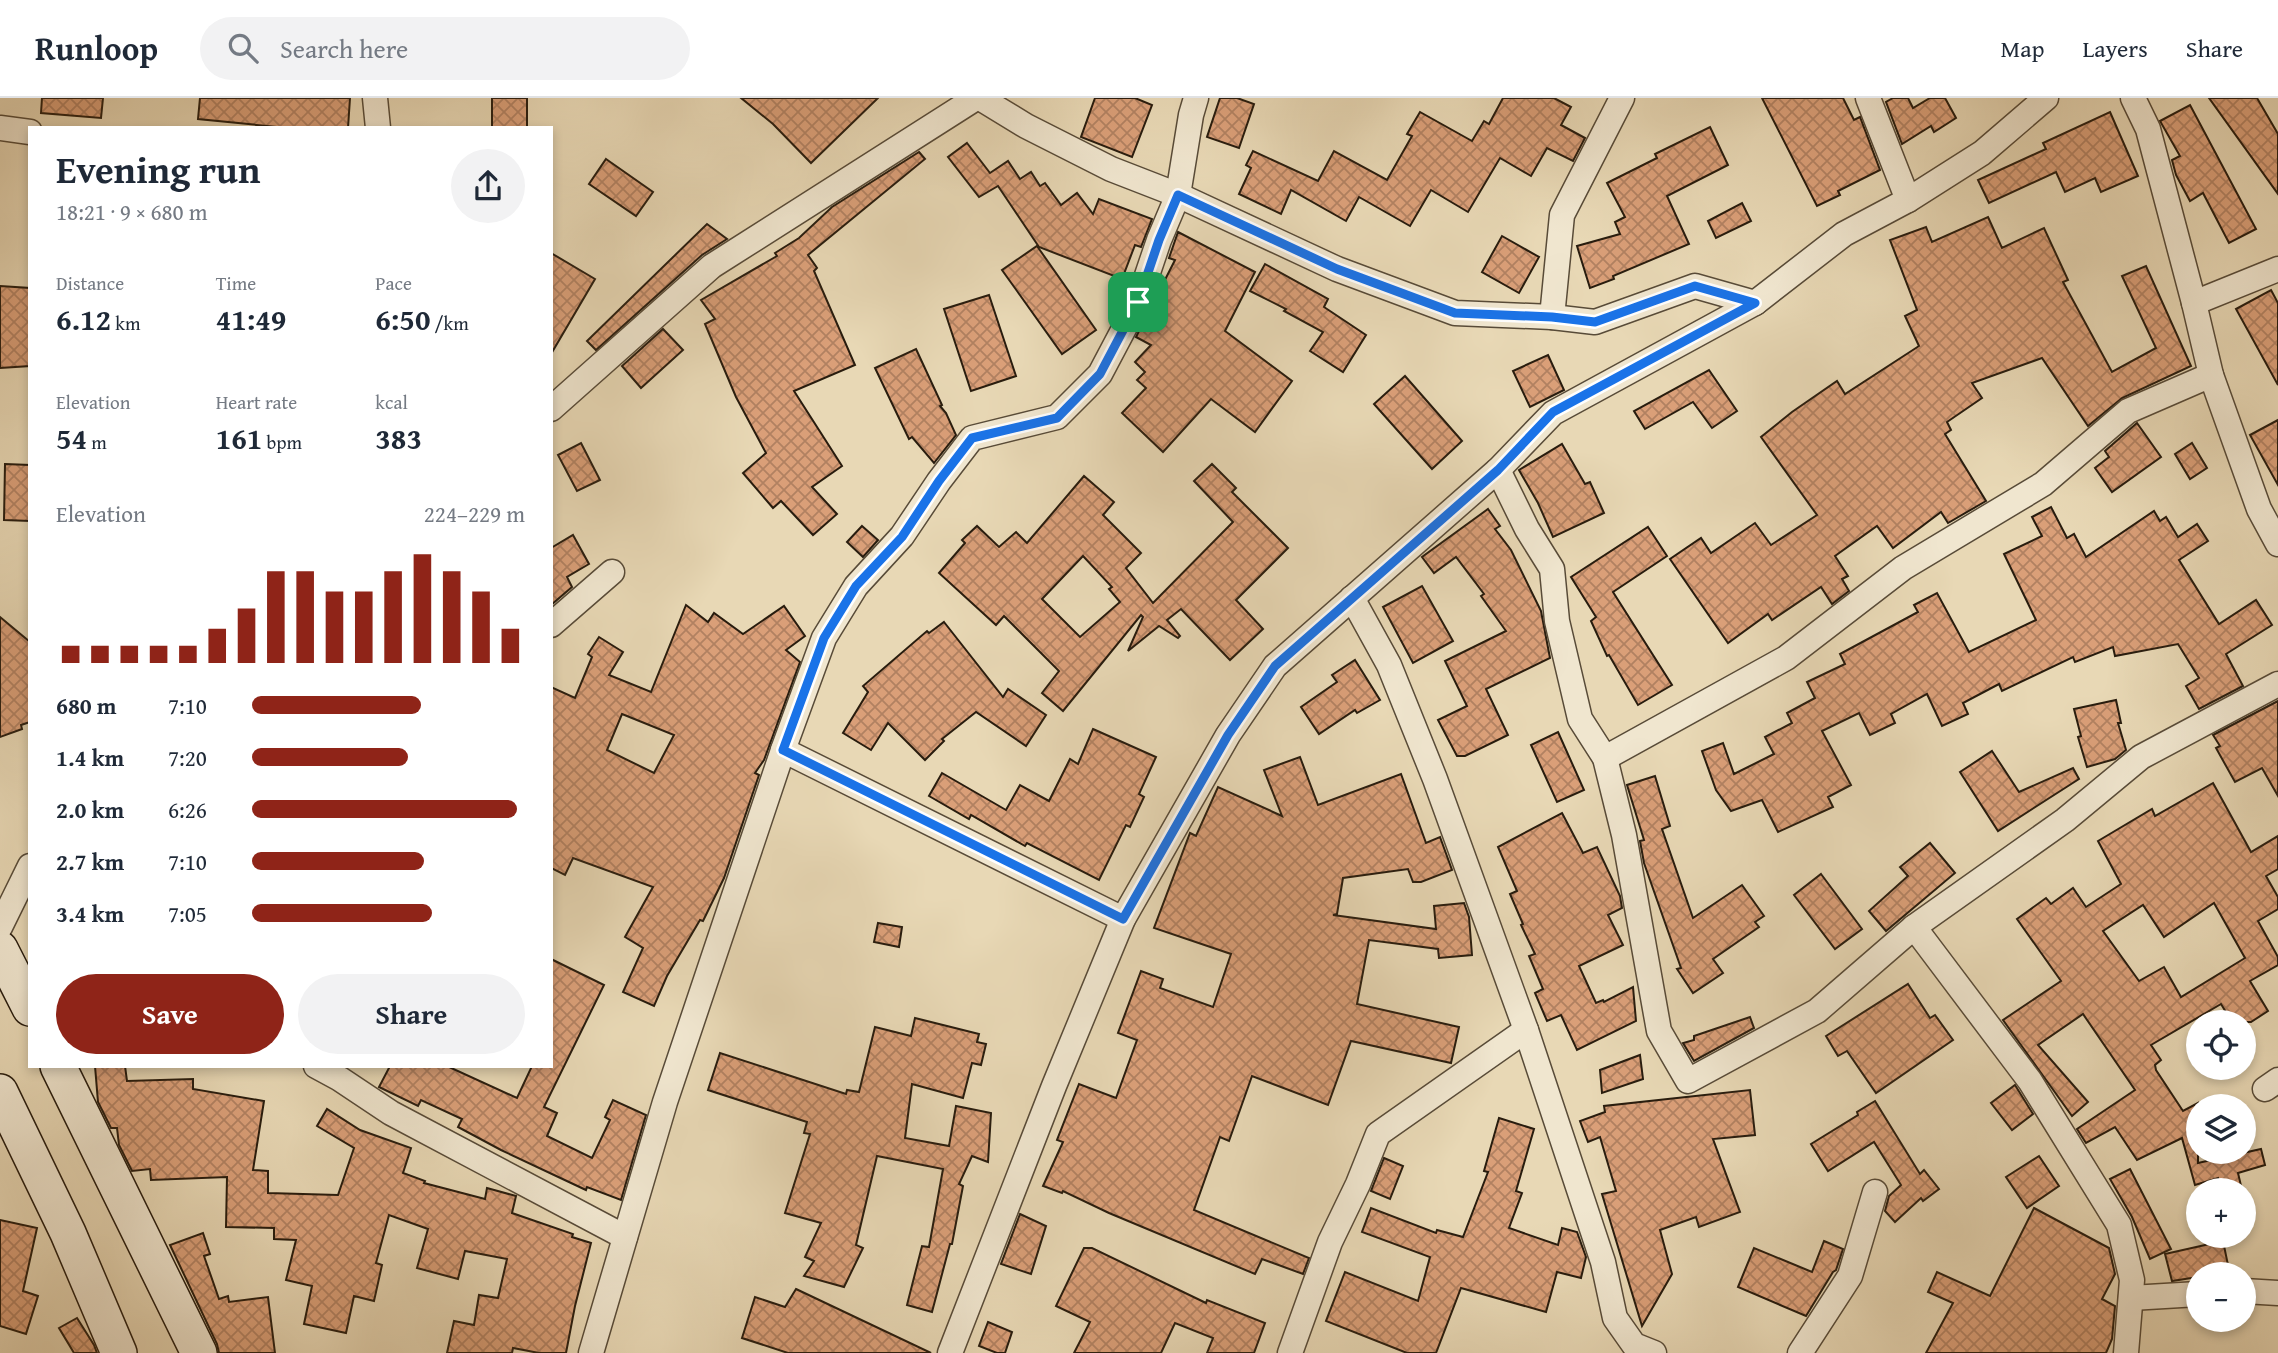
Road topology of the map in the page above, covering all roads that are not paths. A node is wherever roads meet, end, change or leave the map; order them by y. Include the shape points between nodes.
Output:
1 (375, 98) edge
2 (978, 98) edge
3 (1196, 98) edge
4 (1622, 98) edge
5 (1868, 98) edge
6 (2046, 98) edge
7 (2133, 98) edge
8 (378, 126) edge
9 (0, 128) edge
10 (28, 132) edge
11 (1178, 195) junction
12 (1908, 200) junction
13 (2278, 269) edge
14 (1755, 303) junction
15 (2194, 303) junction
16 (1552, 317) junction
17 (2211, 375) junction
18 (553, 407) edge
19 (1498, 470) junction
20 (2278, 544) edge
21 (612, 572) dead end
22 (1352, 598) junction
23 (553, 623) edge
24 (2278, 684) edge
25 (783, 750) junction
26 (1605, 758) junction
27 (28, 870) edge
28 (1123, 919) junction
29 (0, 927) edge
30 (1914, 927) junction
31 (0, 949) edge
32 (28, 1005) edge
33 (1526, 1030) junction
34 (59, 1068) edge
35 (325, 1068) edge
36 (342, 1072) edge
37 (0, 1092) edge
38 (1875, 1192) dead end
39 (625, 1237) junction
40 (2256, 1292) edge
41 (2278, 1293) edge
42 (2186, 1295) edge
43 (2131, 1298) junction
44 (118, 1353) edge
45 (199, 1353) edge
46 (591, 1353) edge
47 (950, 1353) edge
48 (1290, 1353) edge
49 (1654, 1353) edge
50 (1800, 1353) edge
51 (2126, 1353) edge

1 - 8 street
2 - 11 street via 1111,170
2 - 18 street via 712,266
3 - 11 street
4 - 16 street via 1562,215
5 - 12 street
6 - 12 street via 1982,153
7 - 15 street via 2148,129
9 - 10 street
11 - 16 street via 1337,269 1455,313
11 - 25 street via 1138,302 1100,374 1057,418 972,438 902,537 856,586 824,638
12 - 14 street via 1844,234
13 - 15 street
14 - 16 street via 1695,286 1595,322
14 - 19 street via 1553,412
15 - 17 street
17 - 20 street via 2259,509
17 - 26 street via 2128,411 2043,484 1903,568 1786,658
19 - 22 street
19 - 26 street via 1552,569 1557,621 1580,719
21 - 23 street
22 - 28 street via 1275,666 1228,735
22 - 33 street via 1389,665 1420,741
24 - 30 street via 2141,757 2065,820
25 - 28 street
25 - 39 street via 665,1102
26 - 30 street via 1660,1031 1688,1082 1817,1011
27 - 29 street
28 - 47 street
30 - 43 street via 2030,1081 2119,1225 2132,1280
31 - 32 street
33 - 48 street via 1378,1134 1330,1242
33 - 49 street via 1603,1262 1615,1318 1634,1345
34 - 45 street
35 - 36 street
36 - 39 street via 391,1113
37 - 44 street via 68,1233
38 - 50 street via 1850,1276
39 - 46 street
40 - 41 street
42 - 43 street
43 - 51 street

